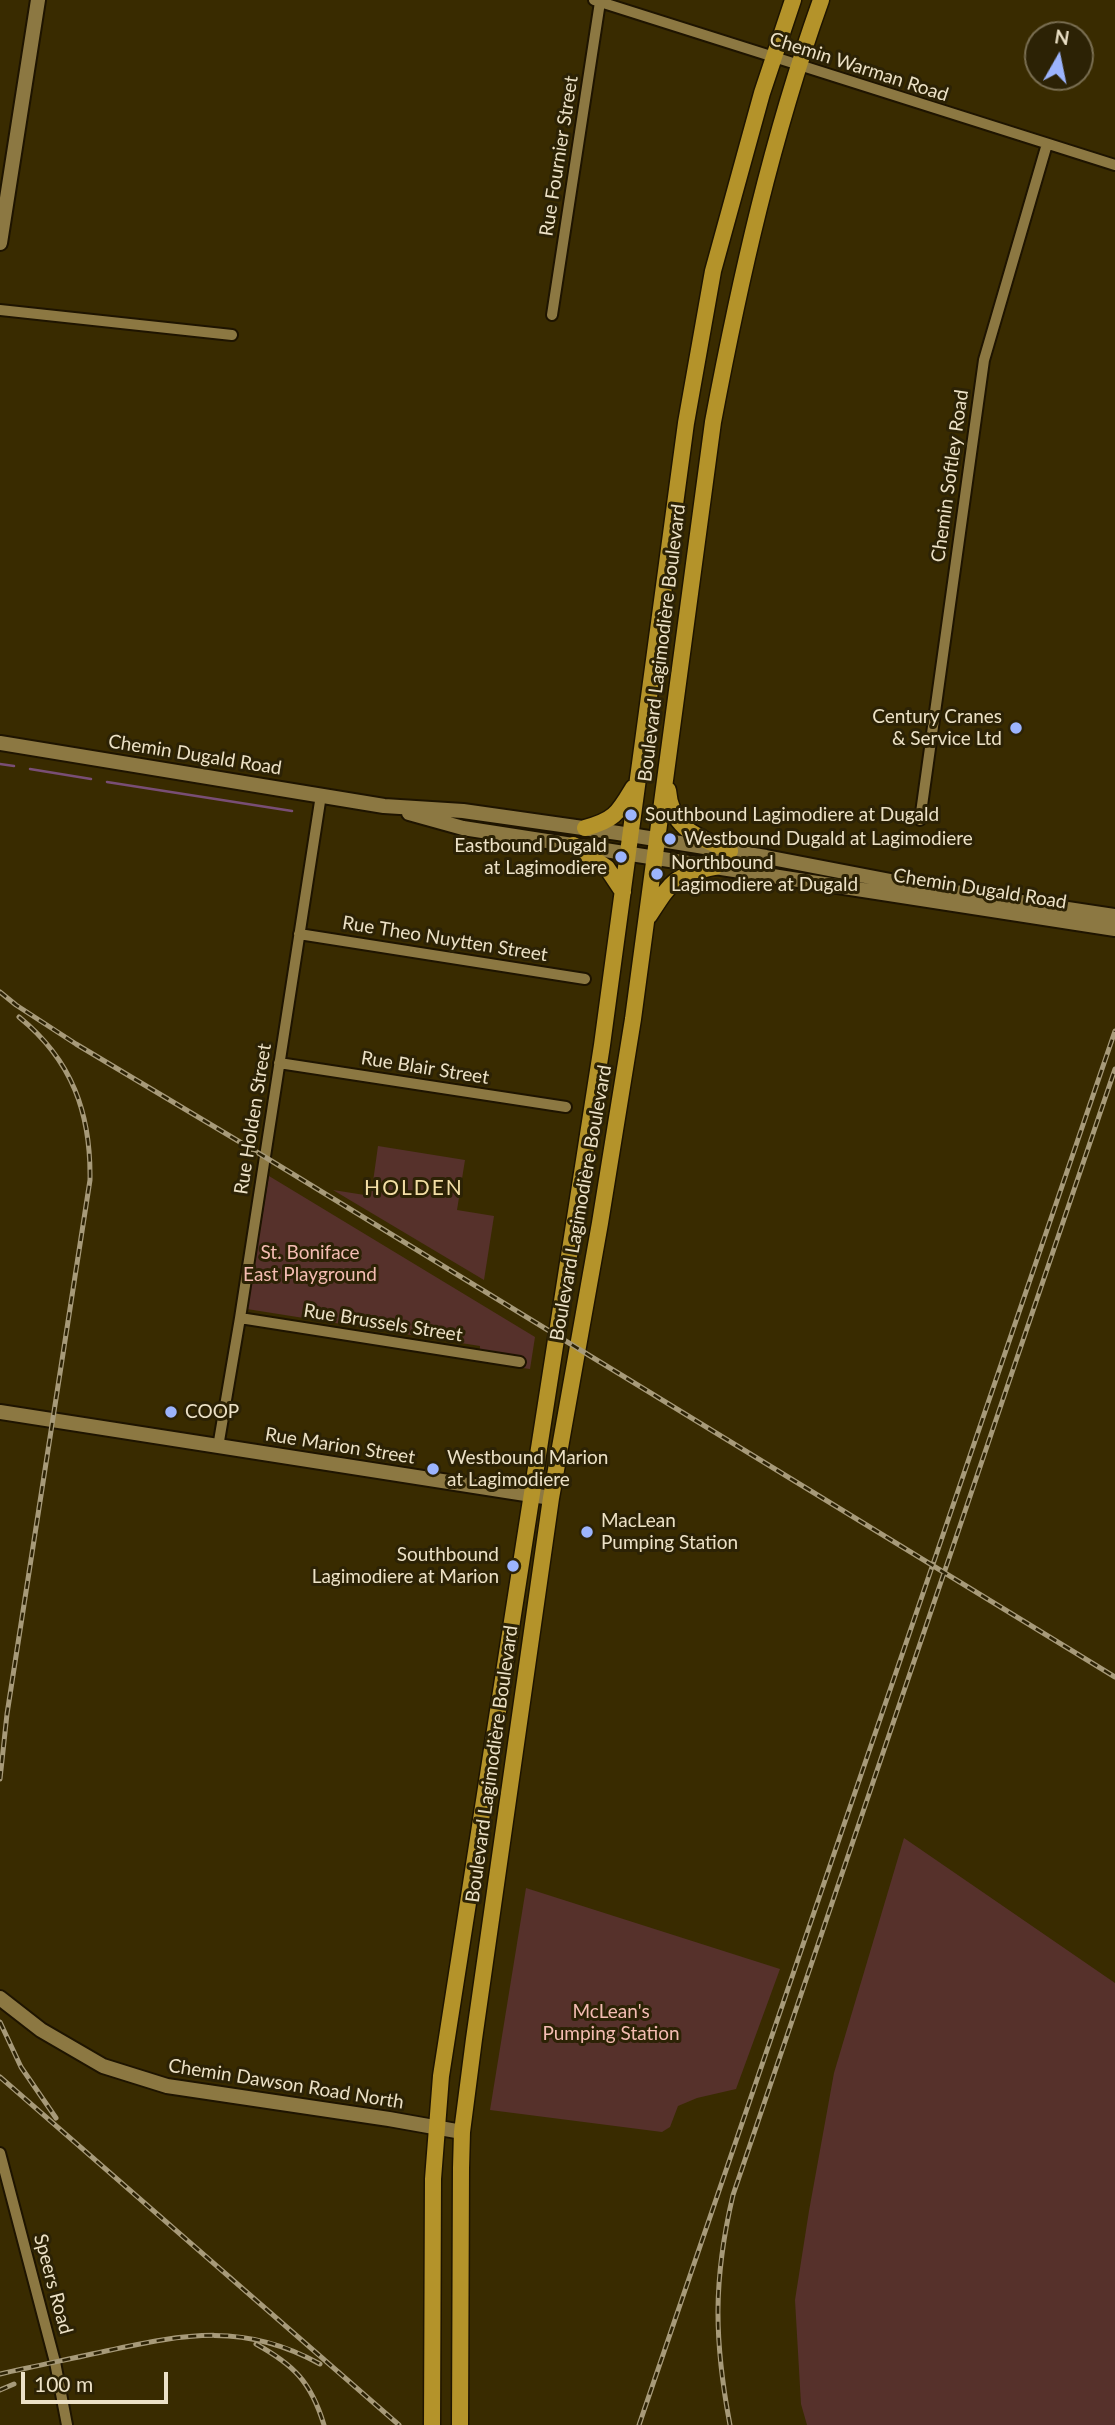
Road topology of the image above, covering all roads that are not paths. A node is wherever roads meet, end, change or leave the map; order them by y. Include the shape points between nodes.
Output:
1 (38, 0) edge
2 (793, 0) edge
3 (821, 0) edge
4 (597, 1) edge
5 (773, 58) junction
6 (799, 66) junction
7 (1047, 144) junction
8 (1115, 165) edge
9 (0, 243) edge
10 (0, 310) edge
11 (552, 315) dead end
12 (232, 335) dead end
13 (0, 743) edge
14 (666, 771) junction
15 (638, 780) junction
16 (321, 795) junction
17 (384, 806) junction
18 (920, 820) dead end
19 (585, 828) junction
20 (631, 835) junction
21 (657, 839) junction
22 (573, 845) junction
23 (730, 851) junction
24 (628, 854) junction
25 (654, 858) junction
26 (715, 867) junction
27 (623, 892) junction
28 (1115, 916) edge
29 (646, 921) junction
30 (1115, 929) edge
31 (299, 934) junction
32 (585, 979) dead end
33 (279, 1063) junction
34 (566, 1107) dead end
35 (240, 1318) junction
36 (520, 1362) dead end
37 (0, 1412) edge
38 (218, 1447) junction
39 (531, 1495) junction
40 (551, 1498) junction
41 (0, 1998) edge
42 (436, 2127) junction
43 (462, 2132) junction
44 (0, 2153) edge
45 (67, 2425) edge
46 (432, 2425) edge
47 (460, 2425) edge

1 - 9 street
2 - 5 main road, Boulevard Lagimodière Boulevard
3 - 6 main road, Boulevard Lagimodière Boulevard
4 - 5 street, Chemin Warman Road
4 - 11 street, Rue Fournier Street
5 - 6 street, Chemin Warman Road
5 - 15 main road, Boulevard Lagimodière Boulevard via 713,271 678,475
6 - 7 street, Chemin Warman Road
6 - 14 main road, Boulevard Lagimodière Boulevard via 764,186 730,332 706,467
7 - 8 street, Chemin Warman Road
7 - 18 street, Chemin Softley Road via 984,360
10 - 12 street
13 - 16 street, Chemin Dugald Road
14 - 21 main road, Boulevard Lagimodière Boulevard
14 - 23 main road via 668,799 677,821
15 - 19 main road via 620,811
15 - 20 main road, Boulevard Lagimodière Boulevard
16 - 17 street, Chemin Dugald Road
16 - 31 street, Rue Holden Street
17 - 19 street, Chemin Dugald Road via 463,811
17 - 22 street, Chemin Dugald Road via 463,828
19 - 20 street, Chemin Dugald Road
20 - 21 street, Chemin Dugald Road
20 - 24 main road, Boulevard Lagimodière Boulevard
21 - 23 street, Chemin Dugald Road
21 - 25 main road, Boulevard Lagimodière Boulevard
22 - 24 street, Chemin Dugald Road
22 - 27 main road via 607,868
23 - 28 street, Chemin Dugald Road via 922,887
24 - 25 street, Chemin Dugald Road
24 - 27 main road, Boulevard Lagimodière Boulevard
25 - 26 street, Chemin Dugald Road
25 - 29 main road, Boulevard Lagimodière Boulevard
26 - 29 main road via 678,878
26 - 30 street, Chemin Dugald Road
27 - 39 main road, Boulevard Lagimodière Boulevard
29 - 40 main road, Boulevard Lagimodière Boulevard via 600,1223
31 - 32 street, Rue Theo Nuytten Street
31 - 33 street, Rue Holden Street
33 - 34 street, Rue Blair Street
33 - 35 street, Rue Holden Street
35 - 36 street, Rue Brussels Street
35 - 38 street, Rue Holden Street
37 - 38 street, Rue Marion Street
38 - 39 street, Rue Marion Street
39 - 40 street, Rue Marion Street
39 - 42 main road, Boulevard Lagimodière Boulevard
40 - 43 main road, Boulevard Lagimodière Boulevard
41 - 42 street, Chemin Dawson Road North via 40,2029 103,2066 167,2087
42 - 43 street, Chemin Dawson Road North
42 - 46 main road, Boulevard Lagimodière Boulevard
43 - 47 main road, Boulevard Lagimodière Boulevard
44 - 45 street, Speers Road

